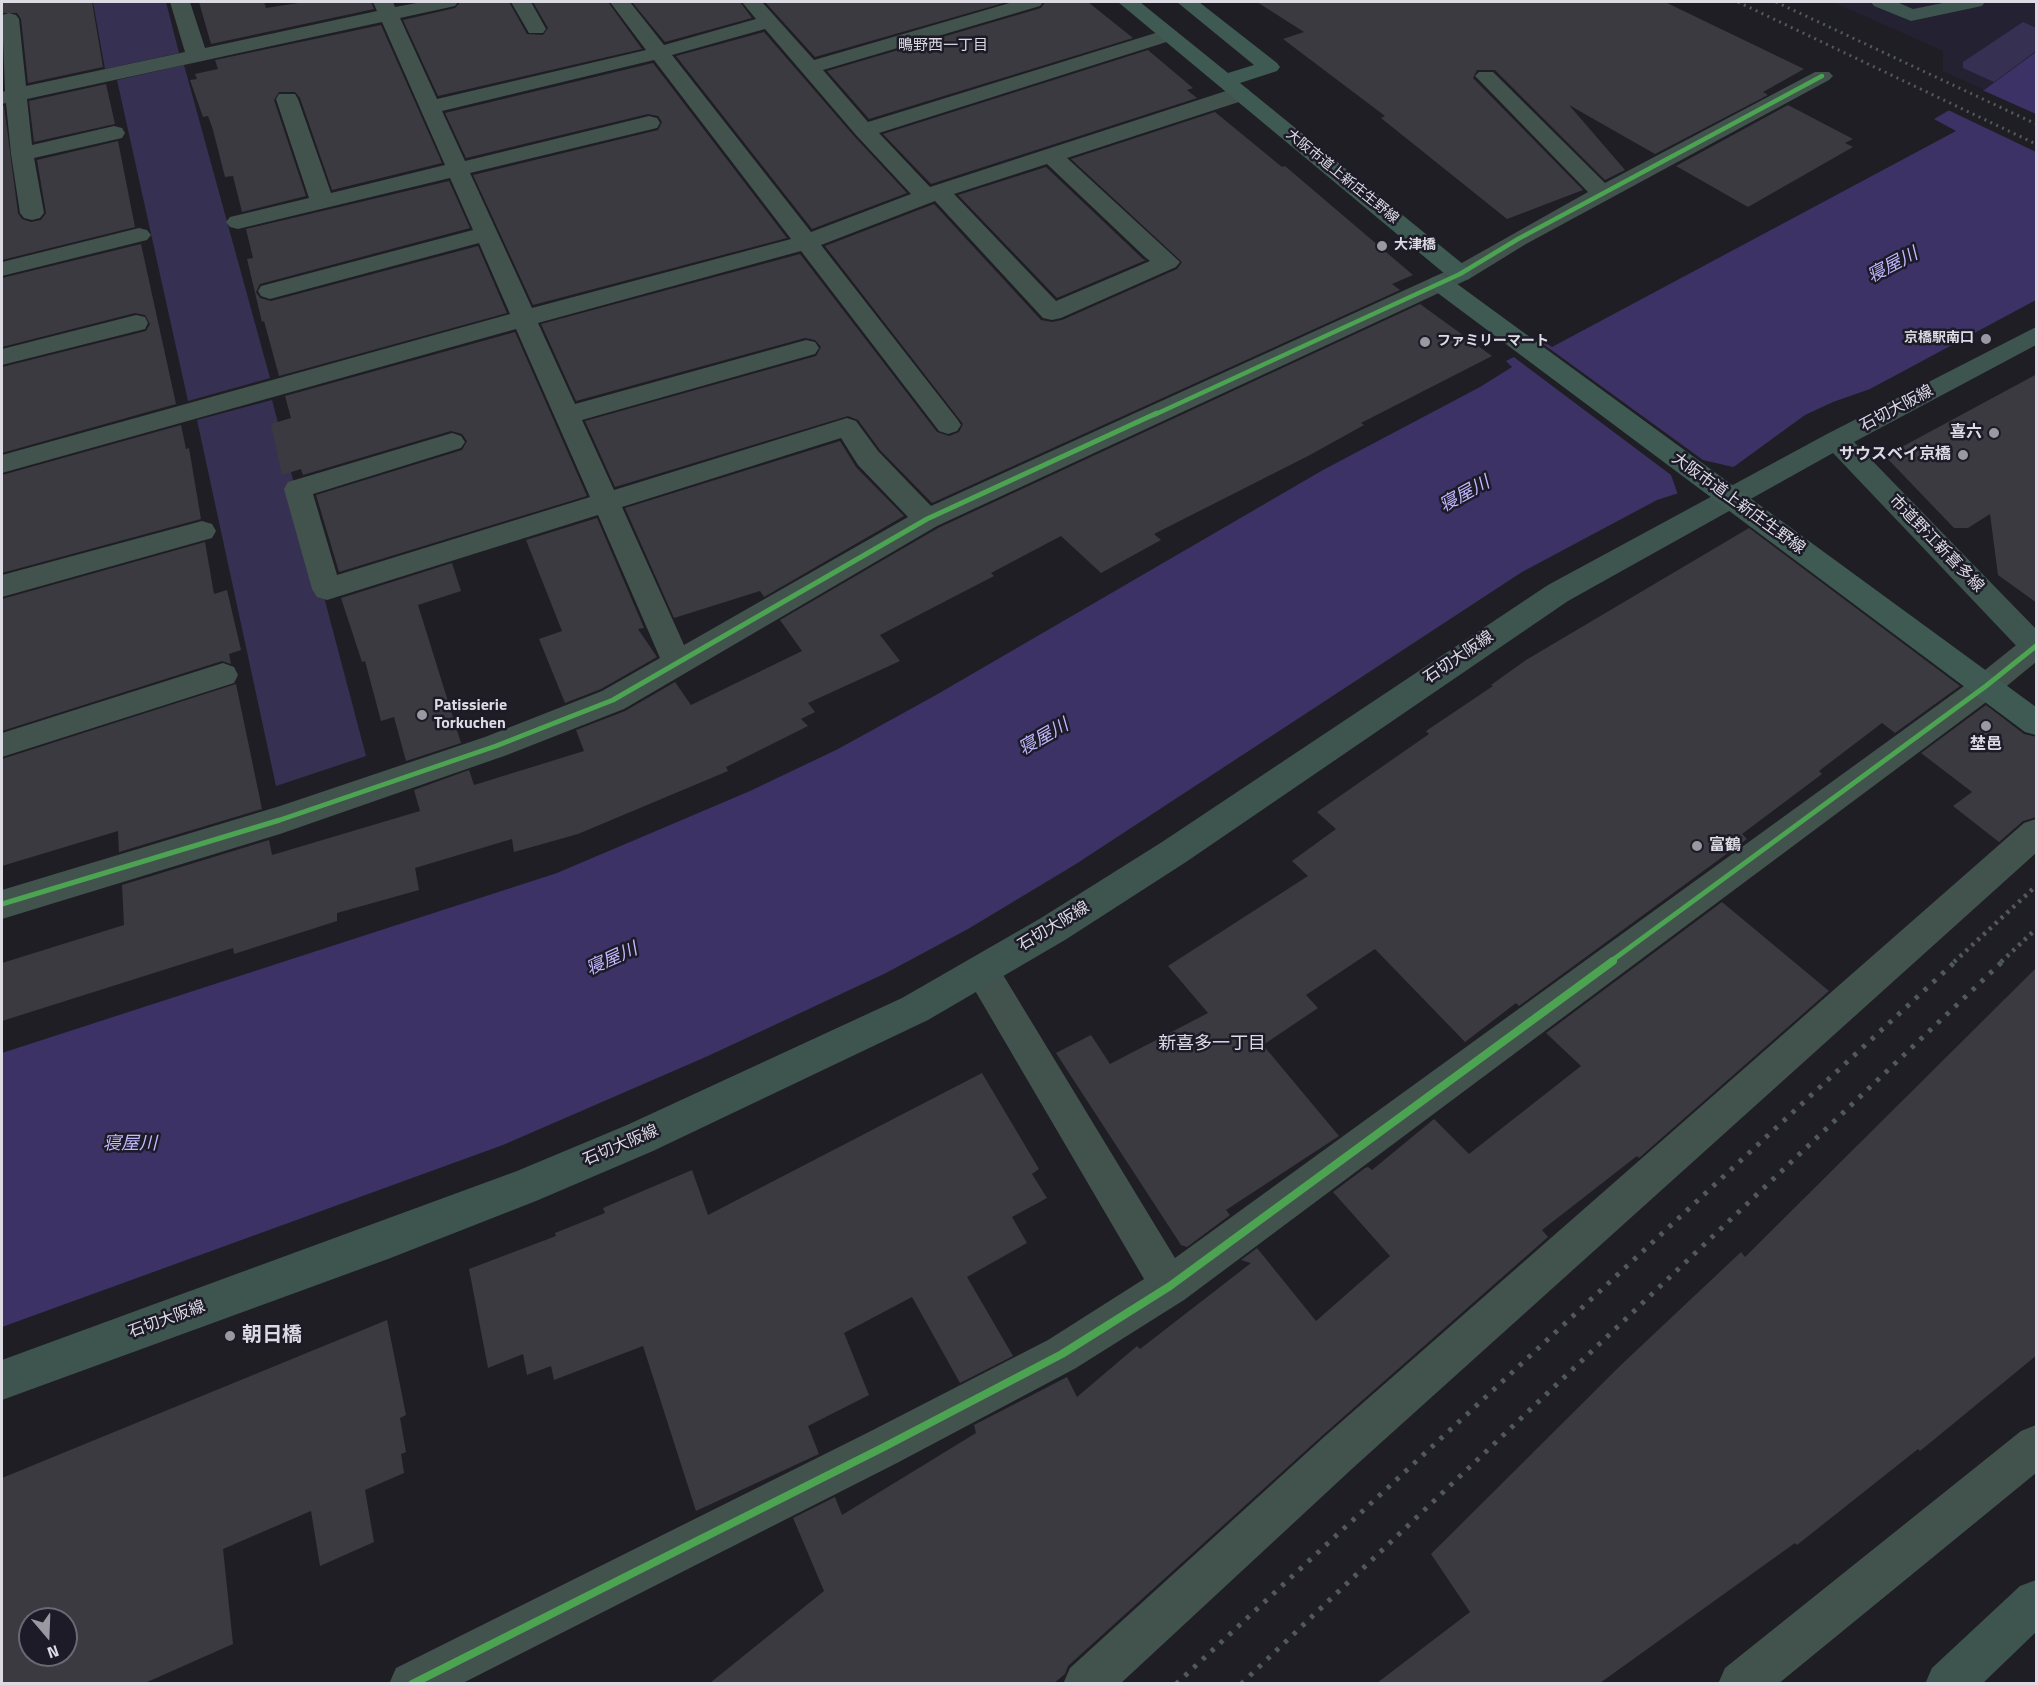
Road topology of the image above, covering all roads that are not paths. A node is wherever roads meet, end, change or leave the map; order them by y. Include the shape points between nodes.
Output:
1 (180, 2) edge
2 (448, 2) edge
3 (521, 2) edge
4 (620, 2) edge
5 (1033, 2) edge
6 (1128, 2) edge
7 (1187, 2) edge
8 (1881, 2) edge
9 (1975, 2) edge
10 (1939, 5) edge
11 (386, 8) edge
12 (763, 8) edge
13 (9, 19) dead end
14 (536, 29) dead end
15 (1168, 35) junction
16 (658, 53) junction
17 (196, 54) junction
18 (809, 68) junction
19 (1486, 76) dead end
20 (1822, 76) dead end
21 (1232, 87) junction
22 (9, 96) edge
23 (287, 99) dead end
24 (431, 107) junction
25 (649, 123) dead end
26 (864, 130) junction
27 (114, 134) dead end
28 (22, 154) junction
29 (1052, 156) junction
30 (459, 169) junction
31 (932, 194) junction
32 (1603, 194) junction
33 (322, 201) junction
34 (32, 213) dead end
35 (238, 222) dead end
36 (485, 234) junction
37 (138, 235) dead end
38 (807, 242) junction
39 (2, 269) edge
40 (1450, 278) junction
41 (270, 291) dead end
42 (525, 319) junction
43 (136, 322) dead end
44 (2037, 335) edge
45 (806, 348) dead end
46 (2, 357) edge
47 (567, 415) junction
48 (948, 425) dead end
49 (1836, 440) junction
50 (452, 442) dead end
51 (2, 464) edge
52 (1719, 490) junction
53 (606, 502) junction
54 (927, 519) junction
55 (202, 531) dead end
56 (2, 586) edge
57 (2036, 646) edge
58 (678, 664) junction
59 (224, 675) dead end
60 (1986, 686) junction
61 (2037, 723) edge
62 (2, 745) edge
63 (2037, 833) edge
64 (2, 903) edge
65 (982, 971) junction
66 (1170, 1286) junction
67 (2, 1380) edge
68 (2037, 1446) edge
69 (2037, 1602) edge
70 (428, 1680) edge
71 (1086, 1683) edge
72 (1741, 1683) edge
73 (1948, 1683) edge

1 - 17 street
2 - 11 street
3 - 14 street
4 - 16 street
5 - 18 street
6 - 15 main road, 大阪市道上新庄生野線
7 - 21 main road via 1270,67
8 - 10 main road via 1911,15
9 - 10 main road
11 - 17 street
11 - 24 street
12 - 16 street
12 - 18 street
13 - 22 street
15 - 21 main road, 大阪市道上新庄生野線
15 - 26 street
16 - 24 street
16 - 38 street
17 - 22 street
18 - 26 street
19 - 32 street
20 - 32 street
21 - 29 street
21 - 40 main road, 大阪市道上新庄生野線
22 - 28 street
23 - 33 street
24 - 30 street
25 - 30 street
26 - 31 street
27 - 28 street
28 - 34 street
29 - 31 street
29 - 31 street via 1168,262 1052,312
30 - 33 street
30 - 36 street
31 - 38 street
32 - 40 street
33 - 35 street
36 - 41 street
36 - 42 street
37 - 39 street
38 - 42 street
38 - 48 street
40 - 52 main road, 大阪市道上新庄生野線 via 1519,343
40 - 54 street
42 - 47 street
42 - 51 street
43 - 46 street
44 - 49 main road, 石切大阪線
45 - 47 street
47 - 53 street
49 - 52 main road, 石切大阪線
49 - 57 main road, 市道野江新喜多線
50 - 53 street via 298,489 327,590
52 - 60 main road, 大阪市道上新庄生野線
52 - 65 main road, 石切大阪線 via 1558,592 1174,852
53 - 54 street via 847,427 867,458
53 - 58 street
54 - 58 street
55 - 56 street
57 - 60 street
58 - 64 street via 613,700 496,746 280,820
59 - 62 street
60 - 61 main road, 大阪市道上新庄生野線
60 - 66 street
63 - 71 street via 1338,1452
65 - 66 street
65 - 67 main road, 石切大阪線 via 826,1053 640,1138 388,1240
66 - 70 street via 1062,1354
68 - 72 street
69 - 73 main road

